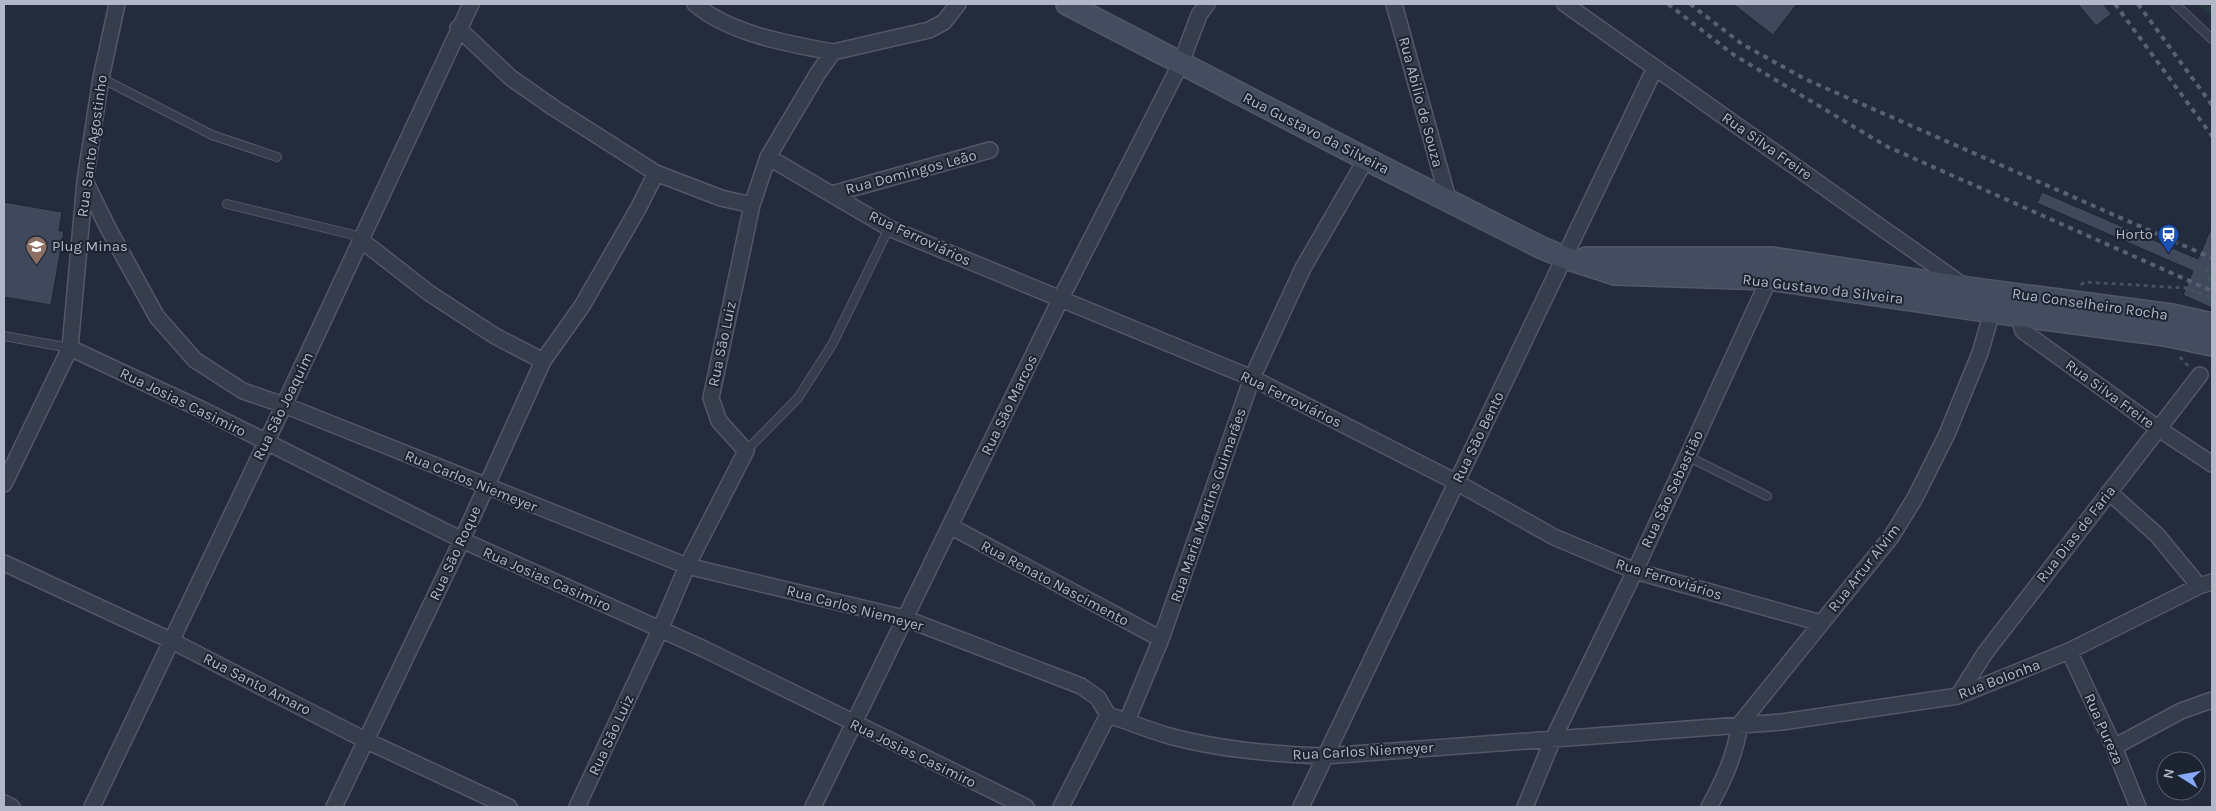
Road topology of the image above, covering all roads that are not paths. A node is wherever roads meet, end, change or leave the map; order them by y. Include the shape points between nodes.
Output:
1 (117, 4) edge
2 (471, 4) edge
3 (695, 4) edge
4 (958, 4) edge
5 (1067, 4) edge
6 (1206, 4) edge
7 (1394, 4) edge
8 (1565, 4) edge
9 (2175, 4) edge
10 (458, 28) junction
11 (2212, 39) edge
12 (833, 52) junction
13 (1181, 63) junction
14 (1655, 68) junction
15 (101, 78) junction
16 (990, 150) dead end
17 (277, 157) dead end
18 (768, 157) junction
19 (1366, 159) junction
20 (656, 173) junction
21 (85, 181) junction
22 (832, 194) junction
23 (1448, 199) junction
24 (227, 204) dead end
25 (752, 205) junction
26 (890, 228) junction
27 (361, 238) junction
28 (1566, 258) junction
29 (1768, 279) junction
30 (1968, 288) junction
31 (1060, 300) junction
32 (1992, 312) junction
33 (2018, 314) junction
34 (2212, 324) edge
35 (4, 336) edge
36 (2212, 345) edge
37 (70, 348) junction
38 (543, 361) junction
39 (2200, 375) dead end
40 (1252, 378) junction
41 (284, 405) junction
42 (2159, 429) junction
43 (266, 441) junction
44 (746, 451) junction
45 (1687, 456) junction
46 (2212, 464) edge
47 (1456, 482) junction
48 (4, 484) edge
49 (486, 487) junction
50 (2109, 492) junction
51 (1767, 496) dead end
52 (950, 526) junction
53 (462, 540) junction
54 (4, 563) edge
55 (687, 566) junction
56 (1634, 572) junction
57 (2206, 584) edge
58 (904, 618) junction
59 (1821, 623) junction
60 (660, 630) junction
61 (1161, 639) junction
62 (172, 641) junction
63 (2069, 651) junction
64 (1958, 696) junction
65 (2212, 700) edge
66 (1108, 715) junction
67 (1127, 721) junction
68 (854, 724) junction
69 (1740, 724) junction
70 (1552, 739) junction
71 (367, 741) junction
72 (2114, 747) junction
73 (1325, 756) junction
74 (4, 804) edge
75 (12, 807) edge
76 (92, 807) edge
77 (334, 807) edge
78 (509, 807) edge
79 (576, 807) edge
80 (813, 807) edge
81 (1026, 807) edge
82 (1061, 807) edge
83 (1301, 807) edge
84 (1525, 807) edge
85 (1709, 807) edge
86 (2138, 807) edge

1 - 15 street, Rua Santo Agostinho
2 - 10 street, Rua São Joaquim
3 - 12 street via 704,12 761,36
4 - 12 street via 944,22 929,30
5 - 13 main road, Rua Gustavo da Silveira
6 - 13 street, Rua São Marcos
7 - 23 street, Rua Abilio de Souza
8 - 14 street, Rua Silva Freire
9 - 11 lane
10 - 20 street via 511,78
10 - 27 street, Rua São Joaquim
12 - 18 street, Rua São Luiz
13 - 19 main road, Rua Gustavo da Silveira
13 - 31 street, Rua São Marcos
14 - 28 street, Rua São Bento
14 - 30 street, Rua Silva Freire
15 - 17 lane via 212,135
15 - 21 street, Rua Santo Agostinho
16 - 22 street, Rua Domingos Leão
18 - 22 street, Rua Ferroviários
18 - 25 street, Rua São Luiz
19 - 23 main road, Rua Gustavo da Silveira
19 - 40 street, Rua Maria Martins Guimarães via 1303,268
20 - 25 street via 721,198
20 - 38 street, Rua São Roque via 582,306
21 - 37 street, Rua Santo Agostinho
21 - 41 street, Rua Carlos Niemeyer via 157,317 196,360 243,391
22 - 26 street, Rua Ferroviários
23 - 28 main road, Rua Gustavo da Silveira
24 - 27 lane
25 - 44 street, Rua São Luiz via 711,398 720,420
26 - 31 street, Rua Ferroviários
26 - 44 lane via 833,343 798,398
27 - 38 street via 429,293 495,336
27 - 41 street, Rua São Joaquim
28 - 29 main road, Rua Gustavo da Silveira via 1615,274
28 - 30 main road, Rua Gustavo da Silveira via 1773,258
28 - 47 street, Rua São Bento
29 - 32 main road, Rua Gustavo da Silveira
29 - 45 street, Rua São Sebastião
30 - 34 main road, Rua Conselheiro Rocha via 2172,315
31 - 40 street, Rua Ferroviários
31 - 52 street, Rua São Marcos
32 - 33 main road, Rua Conselheiro Rocha
32 - 59 street, Rua Artur Alvim via 1980,352 1947,434 1915,498 1891,537
33 - 36 main road, Rua Conselheiro Rocha
33 - 42 street, Rua Silva Freire via 2024,331
35 - 37 lane
37 - 43 street, Rua Josias Casimiro
37 - 48 street, Rua Santo Agostinho
38 - 49 street, Rua São Roque
39 - 42 street, Rua Dias de Faria
40 - 47 street, Rua Ferroviários
40 - 61 street, Rua Maria Martins Guimarães
41 - 43 street, Rua São Joaquim
41 - 49 street, Rua Carlos Niemeyer
42 - 46 street, Rua Silva Freire
42 - 50 street, Rua Dias de Faria
43 - 53 street, Rua Josias Casimiro
43 - 62 street, Rua São Joaquim
44 - 55 street, Rua São Luiz
45 - 51 lane
45 - 56 street, Rua São Sebastião
47 - 56 street, Rua Ferroviários via 1554,538
47 - 73 street, Rua São Bento
49 - 53 street, Rua São Roque
49 - 55 street, Rua Carlos Niemeyer
50 - 57 street
50 - 64 street, Rua Dias de Faria via 1985,653
52 - 58 street, Rua São Marcos
52 - 61 street, Rua Renato Nascimento
53 - 60 street, Rua Josias Casimiro
53 - 71 street, Rua São Roque
54 - 62 street, Rua Santo Amaro
55 - 58 street, Rua Carlos Niemeyer
55 - 60 street, Rua São Luiz
56 - 59 street, Rua Ferroviários
56 - 70 street, Rua São Sebastião
57 - 63 street, Rua Bolonha
58 - 66 street, Rua Carlos Niemeyer via 1081,686 1098,698
58 - 68 street, Rua São Marcos
59 - 69 street, Rua Artur Alvim
60 - 68 street, Rua Josias Casimiro
60 - 79 street, Rua São Luiz
61 - 67 street, Rua Maria Martins Guimarães
62 - 71 street, Rua Santo Amaro
62 - 76 street, Rua São Joaquim
63 - 64 street, Rua Bolonha
63 - 72 street, Rua Pureza
64 - 69 street, Rua Bolonha via 1782,722
65 - 72 street via 2181,711
66 - 67 street, Rua Carlos Niemeyer
66 - 82 street
67 - 73 street, Rua Carlos Niemeyer via 1173,737 1221,747 1272,754
68 - 80 street, Rua São Marcos
68 - 81 street, Rua Josias Casimiro
69 - 70 street, Rua Carlos Niemeyer
69 - 85 street, Rua Artur Alvim via 1728,772
70 - 73 street, Rua Carlos Niemeyer
70 - 84 street, Rua São Sebastião
71 - 77 street, Rua São Roque
71 - 78 street, Rua Santo Amaro
72 - 86 street, Rua Pureza
73 - 83 street, Rua São Bento
74 - 75 street

